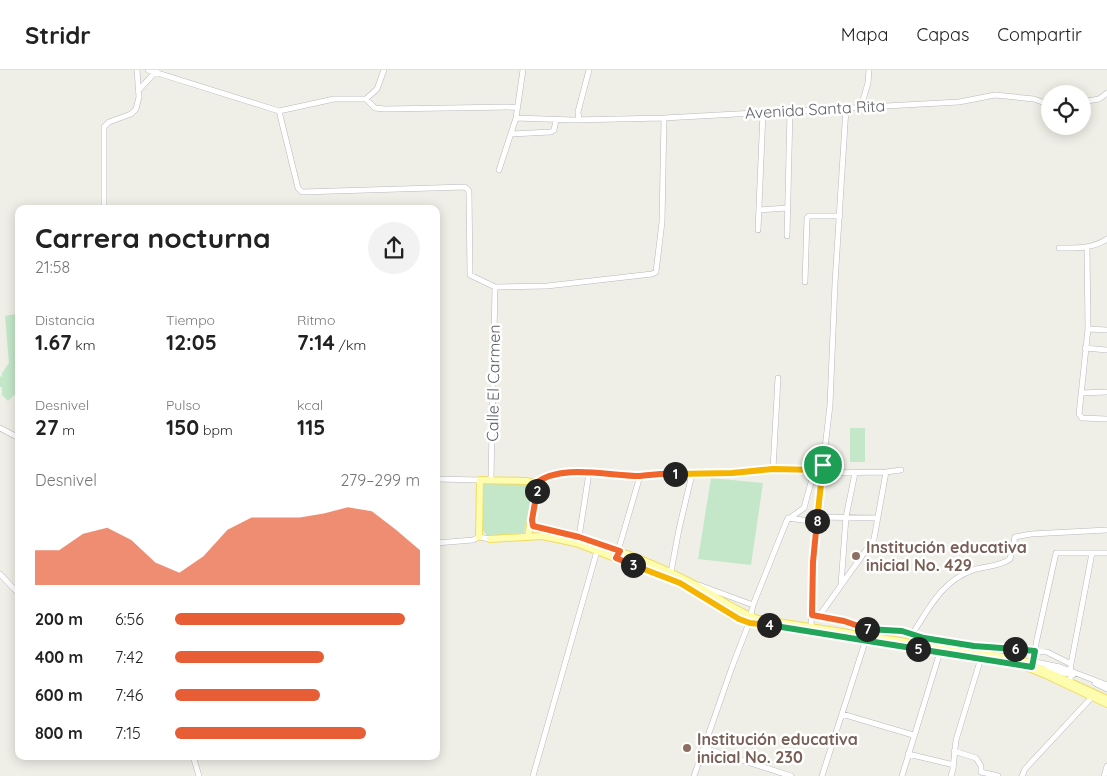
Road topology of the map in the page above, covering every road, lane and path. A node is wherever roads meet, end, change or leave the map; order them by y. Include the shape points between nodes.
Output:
1 (137, 70) edge
2 (148, 70) edge
3 (384, 70) edge
4 (523, 70) edge
5 (589, 70) edge
6 (869, 70) edge
7 (156, 71) edge
8 (138, 91) junction
9 (1107, 93) edge
10 (366, 99) junction
11 (1091, 100) edge
12 (1041, 102) edge
13 (518, 107) junction
14 (861, 107) junction
15 (846, 108) junction
16 (279, 111) junction
17 (790, 111) junction
18 (763, 112) junction
19 (516, 118) junction
20 (664, 118) junction
21 (556, 120) junction
22 (579, 120) junction
23 (511, 134) junction
24 (499, 170) dead end
25 (104, 205) edge
26 (787, 208) junction
27 (759, 210) junction
28 (840, 216) junction
29 (758, 230) dead end
30 (787, 236) dead end
31 (1107, 239) edge
32 (1059, 248) dead end
33 (1086, 248) junction
34 (805, 282) dead end
35 (495, 287) junction
36 (1088, 329) junction
37 (1107, 330) edge
38 (1085, 348) junction
39 (1107, 350) edge
40 (778, 378) dead end
41 (1107, 392) edge
42 (1081, 393) junction
43 (1107, 419) edge
44 (0, 428) edge
45 (15, 436) edge
46 (773, 469) junction
47 (901, 470) dead end
48 (820, 472) junction
49 (886, 472) junction
50 (589, 473) junction
51 (855, 473) junction
52 (692, 474) junction
53 (640, 476) junction
54 (440, 479) edge
55 (480, 480) junction
56 (491, 480) junction
57 (535, 484) junction
58 (788, 518) junction
59 (846, 518) junction
60 (877, 518) junction
61 (532, 520) junction
62 (817, 520) junction
63 (1107, 530) edge
64 (528, 536) junction
65 (579, 537) junction
66 (479, 538) junction
67 (490, 539) joint
68 (440, 543) edge
69 (598, 551) junction
70 (620, 551) junction
71 (1092, 553) junction
72 (1107, 553) edge
73 (616, 558) junction
74 (671, 572) junction
75 (0, 574) edge
76 (696, 584) junction
77 (841, 585) junction
78 (15, 590) edge
79 (753, 605) junction
80 (812, 615) junction
81 (819, 616) junction
82 (750, 620) junction
83 (811, 630) junction
84 (913, 633) junction
85 (866, 638) junction
86 (1035, 651) junction
87 (940, 652) junction
88 (981, 658) junction
89 (1022, 663) junction
90 (1071, 664) junction
91 (1034, 665) junction
92 (1070, 678) junction
93 (1107, 685) edge
94 (1107, 689) edge
95 (1092, 697) junction
96 (1107, 699) edge
97 (1107, 704) edge
98 (842, 714) junction
99 (913, 735) junction
100 (704, 748) junction
101 (954, 751) junction
102 (908, 754) junction
103 (194, 760) edge
104 (954, 765) junction
105 (1107, 766) edge
106 (980, 774) edge
107 (199, 776) edge
108 (533, 776) edge
109 (694, 776) edge
110 (791, 776) edge
111 (822, 776) edge
112 (902, 776) edge
113 (951, 776) edge
114 (998, 776) edge
115 (1022, 776) edge
116 (1104, 776) edge

1 - 8 street
2 - 7 street
3 - 10 street via 377,89
4 - 13 street
5 - 22 street via 578,112
6 - 14 street
7 - 8 street
7 - 16 street
8 - 25 street via 136,109 104,127
9 - 11 street
10 - 13 street via 375,108 385,109
10 - 16 street via 334,99
12 - 14 street, Avenida Santa Rita via 993,94 958,102
13 - 19 street
14 - 15 street, Avenida Santa Rita
15 - 17 street, Avenida Santa Rita
15 - 28 street
16 - 35 street via 298,188 302,192 465,187 469,191 470,275
17 - 18 street, Avenida Santa Rita
17 - 26 street
18 - 20 street, Avenida Santa Rita
18 - 27 street
19 - 21 street, Avenida Santa Rita
19 - 23 street
20 - 22 street, Avenida Santa Rita
20 - 35 street via 662,222 655,273 547,286
21 - 22 street, Avenida Santa Rita
21 - 23 street via 551,132
23 - 24 street
26 - 27 street
26 - 30 street
27 - 29 street
28 - 34 street via 807,218
28 - 48 street via 830,405
31 - 33 street
32 - 33 street
33 - 36 street
35 - 56 street, Calle El Carmen
36 - 37 street
36 - 38 street
38 - 39 street
38 - 42 street
40 - 46 street
41 - 42 street
42 - 43 street via 1081,418
44 - 45 street
46 - 48 street
46 - 52 street
47 - 49 street
48 - 51 street
48 - 58 street via 813,476 804,508
48 - 62 street
49 - 51 street
49 - 60 street
50 - 53 street
50 - 57 street via 550,475
50 - 65 street
51 - 59 street
52 - 53 street
52 - 74 street
53 - 70 street
54 - 55 street
55 - 56 main road
55 - 66 main road
56 - 57 main road
57 - 61 main road
58 - 62 street
58 - 79 street
59 - 60 street
59 - 62 street
59 - 77 street
60 - 77 street via 874,539
61 - 64 main road
61 - 65 main road via 533,526
62 - 80 street
63 - 84 street via 1014,537 1010,559 967,572 939,592
64 - 67 main road
64 - 69 main road via 567,541
65 - 70 main road
66 - 67 street
66 - 68 street
69 - 73 main road
69 - 108 street
70 - 73 street
70 - 74 main road
71 - 72 street
71 - 86 street via 1056,553
71 - 90 street
73 - 82 main road via 680,583 730,615
74 - 76 main road
75 - 78 street
76 - 79 street
76 - 82 main road
77 - 81 street
79 - 82 street
80 - 81 street
80 - 83 street
81 - 84 street via 869,630
82 - 83 main road
82 - 100 street
83 - 85 main road
84 - 86 street via 924,638 974,646
85 - 87 main road
85 - 89 main road
85 - 98 street
86 - 90 street via 1047,652
86 - 91 street
87 - 88 main road
87 - 99 street
88 - 89 main road
88 - 101 street
89 - 91 main road
89 - 92 main road
90 - 92 street
91 - 92 main road
91 - 92 street via 1060,667
92 - 93 street
92 - 94 street
92 - 95 main road
92 - 96 main road
95 - 97 main road
95 - 115 street
98 - 99 street
98 - 111 street
99 - 102 street
100 - 109 street
100 - 110 street
101 - 104 street
101 - 106 street via 976,758 981,766
102 - 104 street
102 - 112 street
103 - 107 street
104 - 113 street
105 - 116 street
106 - 114 street

